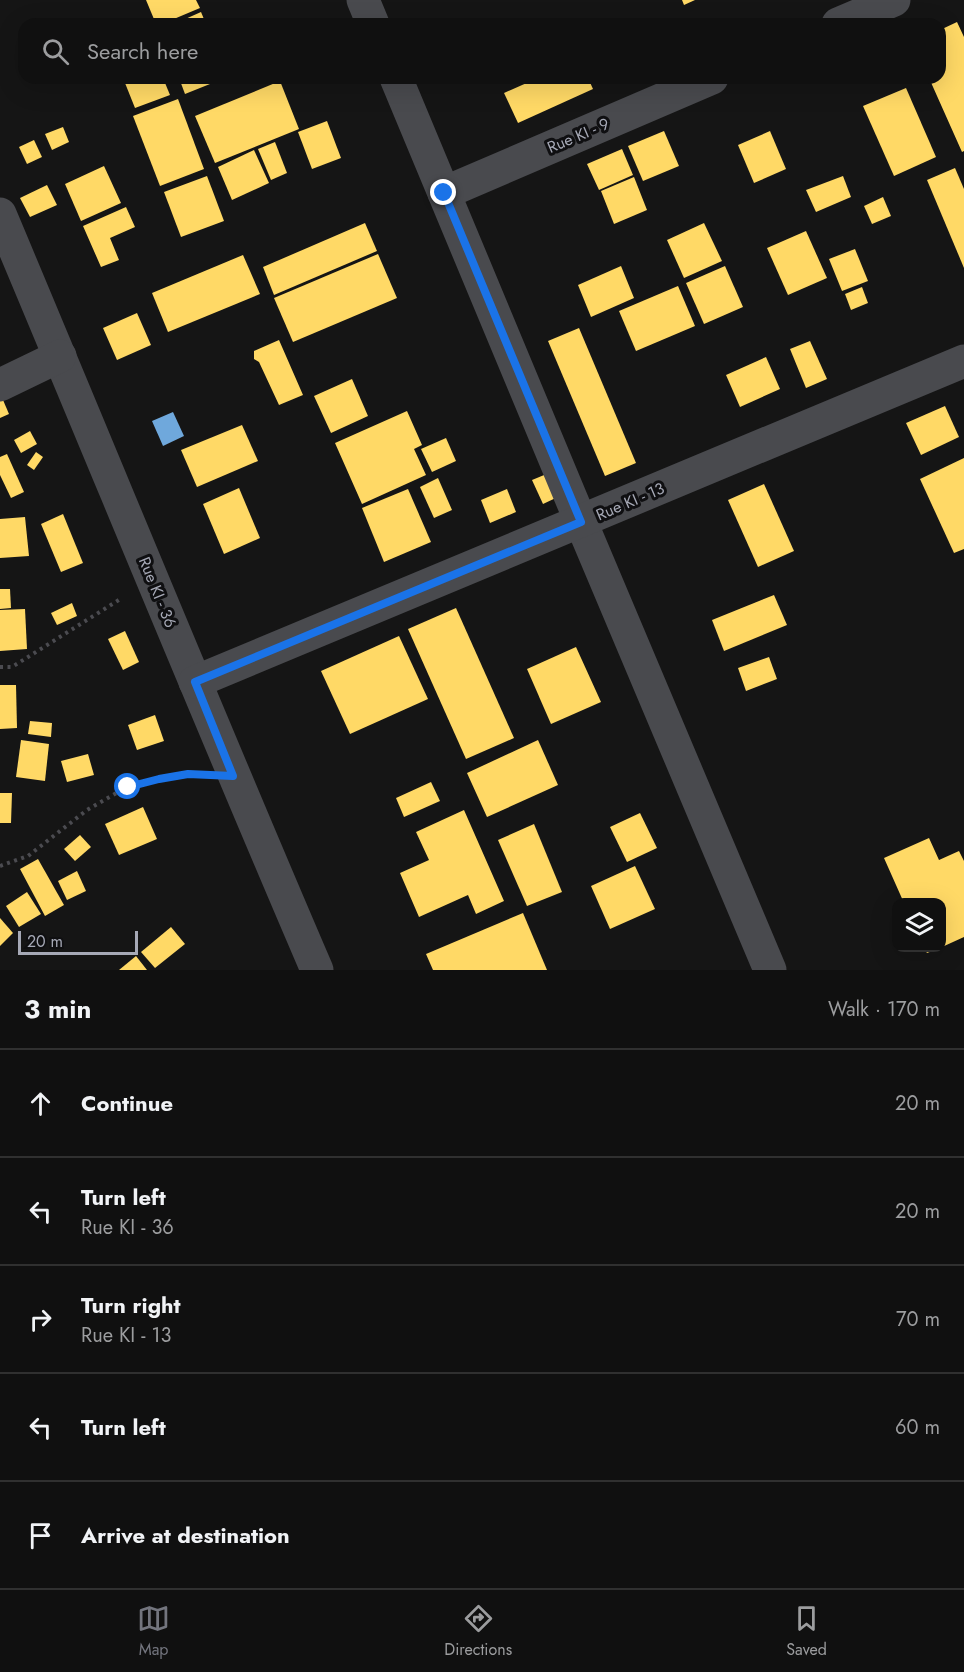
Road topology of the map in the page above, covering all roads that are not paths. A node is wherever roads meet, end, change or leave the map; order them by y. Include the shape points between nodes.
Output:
1 (363, 0) edge
2 (894, 0) edge
3 (370, 18) edge
4 (852, 18) edge
5 (399, 84) edge
6 (698, 84) edge
7 (444, 193) junction
8 (0, 214) edge
9 (60, 356) junction
10 (964, 361) edge
11 (0, 385) edge
12 (581, 522) junction
13 (195, 682) junction
14 (317, 970) edge
15 (770, 970) edge

1 - 3 street
2 - 4 street
5 - 7 street
6 - 7 street, Rue KI - 9
7 - 12 street
8 - 9 street, Rue KI - 36
9 - 11 street
9 - 13 street, Rue KI - 36
10 - 12 street, Rue KI - 13
12 - 13 street, Rue KI - 13
12 - 15 street
13 - 14 street, Rue KI - 36

